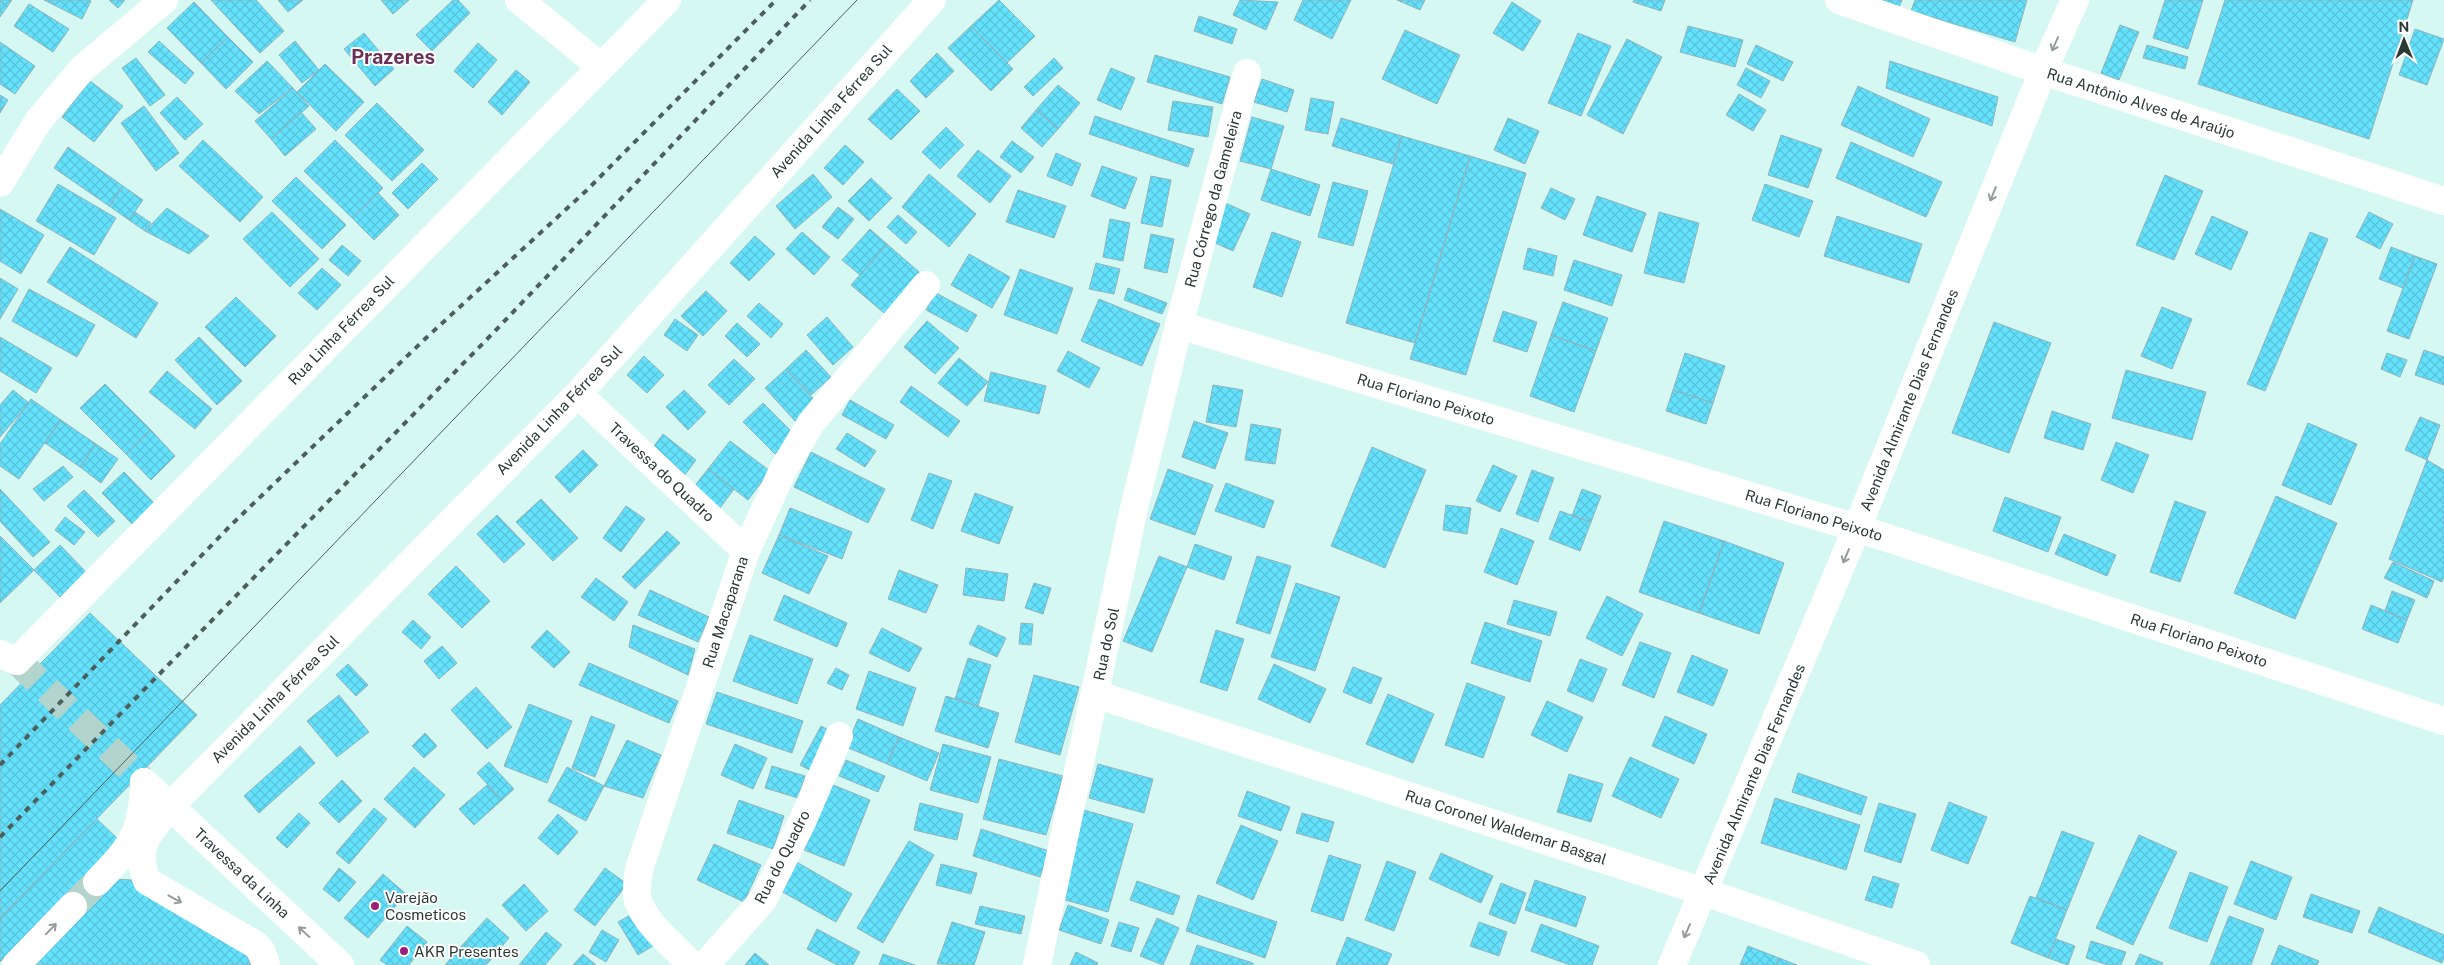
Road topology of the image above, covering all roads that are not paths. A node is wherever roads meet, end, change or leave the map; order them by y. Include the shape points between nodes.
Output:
1 (164, 0) edge
2 (519, 0) edge
3 (667, 0) edge
4 (932, 0) edge
5 (1839, 0) edge
6 (2075, 0) edge
7 (600, 66) junction
8 (2043, 71) junction
9 (1247, 73) dead end
10 (0, 183) edge
11 (2444, 201) edge
12 (926, 285) dead end
13 (1179, 325) junction
14 (578, 394) junction
15 (1858, 528) junction
16 (746, 550) junction
17 (8, 658) edge
18 (1095, 694) junction
19 (2444, 721) edge
20 (839, 736) dead end
21 (170, 806) junction
22 (147, 881) junction
23 (1704, 892) junction
24 (73, 906) tunnel mouth
25 (16, 965) edge
26 (266, 965) edge
27 (340, 965) edge
28 (692, 965) edge
29 (705, 965) edge
30 (1037, 965) edge
31 (1672, 965) edge
32 (1916, 965) edge

1 - 10 street via 83,68 39,120
2 - 7 street
3 - 7 street, Rua Linha Férrea Sul
4 - 14 street, Avenida Linha Férrea Sul
5 - 8 street, Rua Antônio Alves de Araújo
6 -> 8 street, Avenida Almirante Dias Fernandes
7 - 17 street, Rua Linha Férrea Sul
8 - 11 street, Rua Antônio Alves de Araújo
8 -> 15 street, Avenida Almirante Dias Fernandes
9 - 13 street, Rua Córrego da Gameleira
12 - 16 street, Rua Macaparana via 811,423 783,470
13 - 15 street, Rua Floriano Peixoto
13 - 18 street, Rua do Sol via 1134,508
14 - 16 street, Travessa do Quadro
14 - 21 street, Avenida Linha Férrea Sul
15 - 19 street, Rua Floriano Peixoto
15 -> 23 street, Avenida Almirante Dias Fernandes
16 - 28 street, Rua Macaparana via 638,876 638,901 644,912
18 - 23 street, Rua Coronel Waldemar Basgal
18 - 30 street, Rua do Sol
20 - 29 street, Rua do Quadro via 802,822 762,900
21 - 22 street, Avenida Linha Férrea Sul via 140,854
21 - 22 street, Travessa da Linha via 144,782 144,805 133,840 102,877 125,870
27 -> 21 street, Travessa da Linha
22 -> 26 street via 256,945
23 -> 31 street, Avenida Almirante Dias Fernandes
23 - 32 street, Rua Coronel Waldemar Basgal
25 -> 24 street

